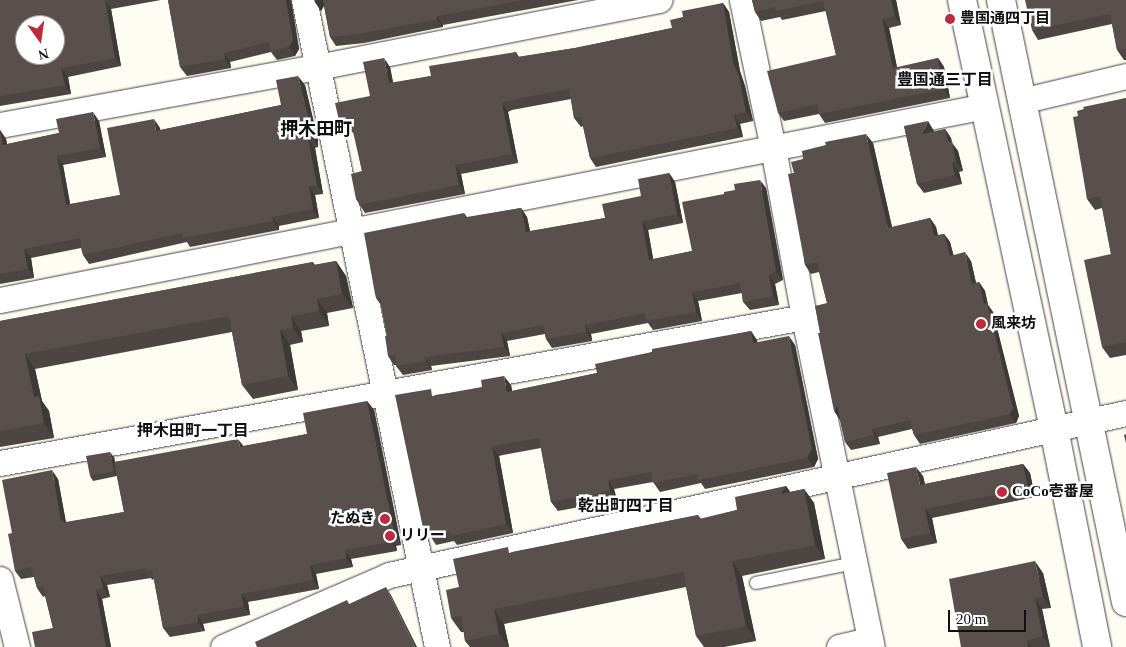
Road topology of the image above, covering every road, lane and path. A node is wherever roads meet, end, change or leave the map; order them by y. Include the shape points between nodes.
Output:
1 (304, 0) edge
2 (659, 0) edge
3 (742, 0) edge
4 (962, 0) edge
5 (1001, 0) edge
6 (317, 67) junction
7 (1126, 76) edge
8 (1021, 101) junction
9 (985, 106) junction
10 (0, 125) edge
11 (773, 148) junction
12 (352, 232) junction
13 (0, 300) edge
14 (804, 317) junction
15 (385, 393) junction
16 (1126, 413) edge
17 (1089, 421) junction
18 (1054, 429) junction
19 (0, 463) edge
20 (836, 477) junction
21 (854, 563) junction
22 (421, 567) junction
23 (0, 579) edge
24 (756, 583) dead end
25 (1126, 602) edge
26 (871, 644) edge
27 (17, 647) edge
28 (223, 647) edge
29 (438, 647) edge
30 (839, 647) edge
31 (1097, 647) edge

1 - 6 street
2 - 6 street
3 - 11 street
4 - 9 street
5 - 8 street
6 - 10 street
6 - 12 street
7 - 8 street
8 - 17 street
9 - 11 street
9 - 18 street
11 - 12 street
11 - 14 street
12 - 13 street
12 - 15 street
14 - 15 street
14 - 20 street
15 - 19 street
15 - 22 street
16 - 17 street
17 - 18 street
17 - 25 street
18 - 20 street
18 - 31 street
20 - 21 street
20 - 22 street
21 - 24 lane
21 - 26 street
22 - 28 street via 389,575
22 - 29 street
23 - 27 street
26 - 30 street

